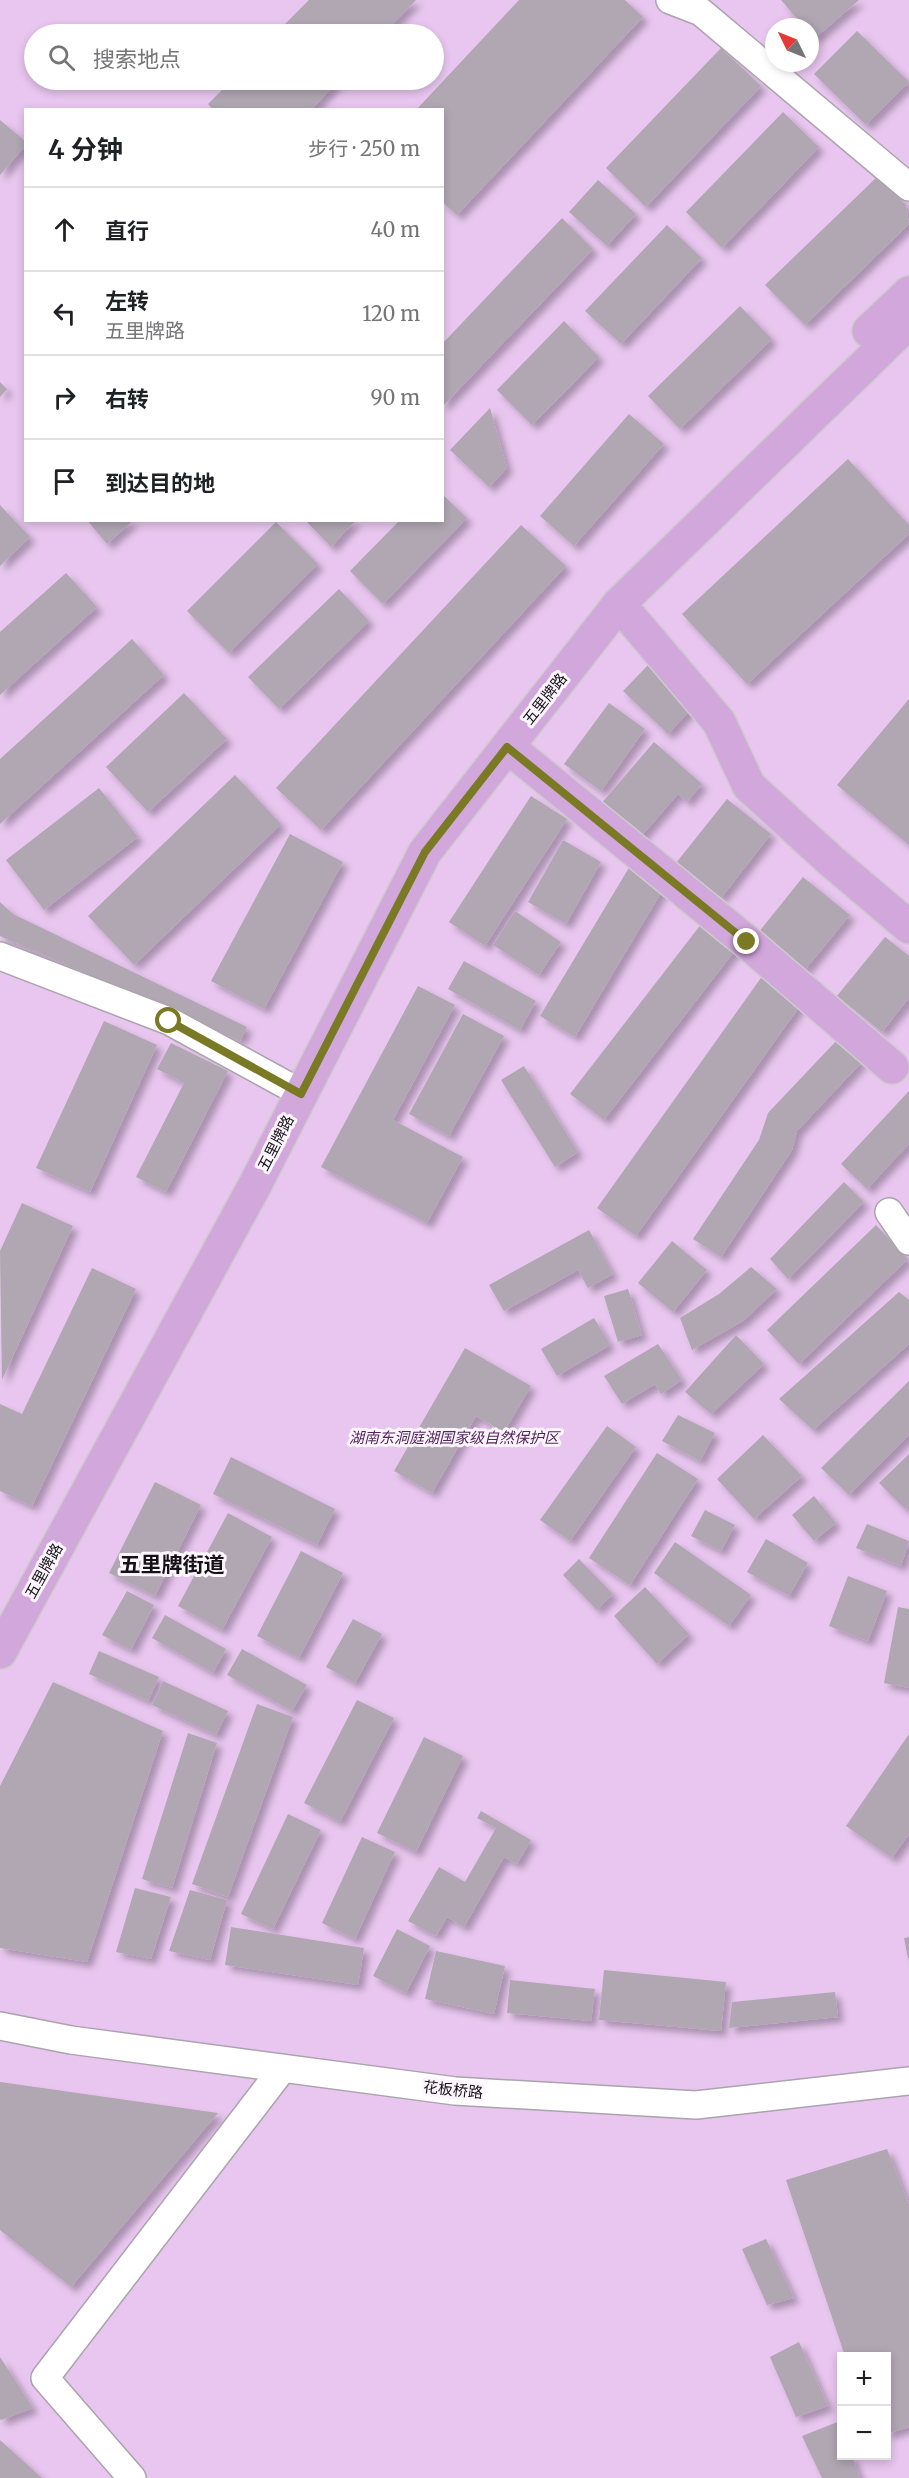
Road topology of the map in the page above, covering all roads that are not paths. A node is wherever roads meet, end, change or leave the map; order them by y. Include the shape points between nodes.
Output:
1 (670, 0) edge
2 (909, 187) edge
3 (909, 293) edge
4 (909, 322) edge
5 (619, 604) junction
6 (507, 747) junction
7 (909, 927) edge
8 (0, 956) edge
9 (892, 1067) dead end
10 (292, 1089) junction
11 (889, 1212) dead end
12 (909, 1241) edge
13 (0, 1609) edge
14 (0, 1652) edge
15 (0, 2026) edge
16 (283, 2068) junction
17 (909, 2081) edge
18 (132, 2478) edge

1 - 2 street via 701,12
3 - 10 main road, 五里牌路 via 603,590 407,841
4 - 5 main road, 五里牌路
5 - 6 main road, 五里牌路
5 - 7 main road via 719,722 749,786
6 - 9 main road via 747,942
6 - 10 main road, 五里牌路 via 425,852
8 - 10 street via 169,1021
10 - 13 main road, 五里牌路 via 236,1175
10 - 14 main road, 五里牌路 via 249,1195
11 - 12 street
15 - 16 street, 花板桥路 via 71,2040
16 - 17 street, 花板桥路 via 455,2091 696,2105
16 - 18 street via 45,2378

